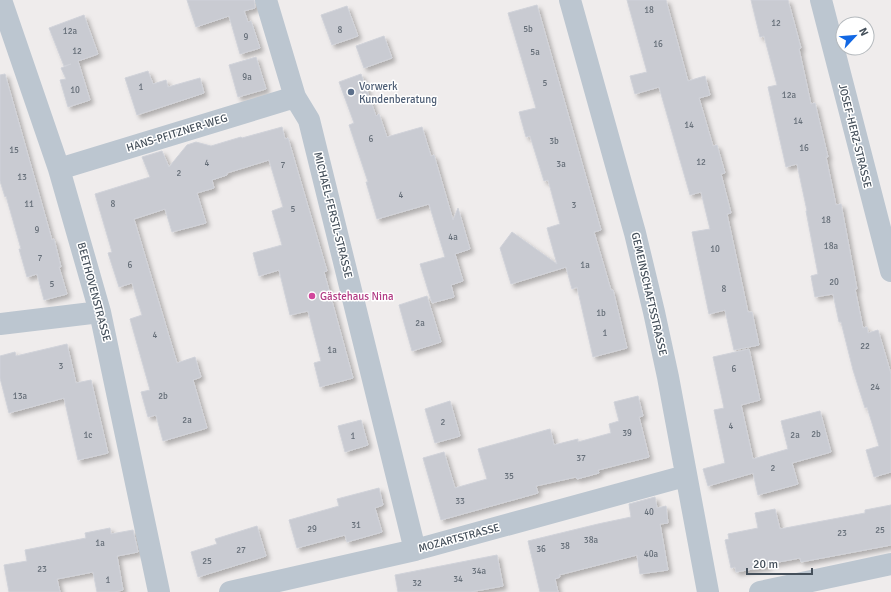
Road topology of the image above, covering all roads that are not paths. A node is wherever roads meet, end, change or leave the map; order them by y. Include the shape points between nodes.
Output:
1 (1, 0) edge
2 (266, 0) edge
3 (570, 0) edge
4 (821, 0) edge
5 (295, 97) junction
6 (60, 169) junction
7 (891, 271) edge
8 (100, 312) junction
9 (0, 324) edge
10 (686, 476) junction
11 (415, 550) junction
12 (891, 564) edge
13 (159, 592) edge
14 (230, 592) edge
15 (708, 592) edge
16 (760, 592) edge

1 - 6 street, BEETHOVENSTRASSE
2 - 5 street, MICHAEL-FERSTL-STRASSE
3 - 10 street, GEMEINSCHAFTSSTRASSE via 635,233 668,378
4 - 7 street, JOSEF-HERZ-STRASSE
5 - 6 street, HANS-PFITZNER-WEG
5 - 11 street, MICHAEL-FERSTL-STRASSE via 309,120
6 - 8 street, BEETHOVENSTRASSE
8 - 9 street
8 - 13 street, BEETHOVENSTRASSE
10 - 11 street, MOZARTSTRASSE
10 - 15 street, GEMEINSCHAFTSSTRASSE
11 - 14 street, MOZARTSTRASSE
12 - 16 street

